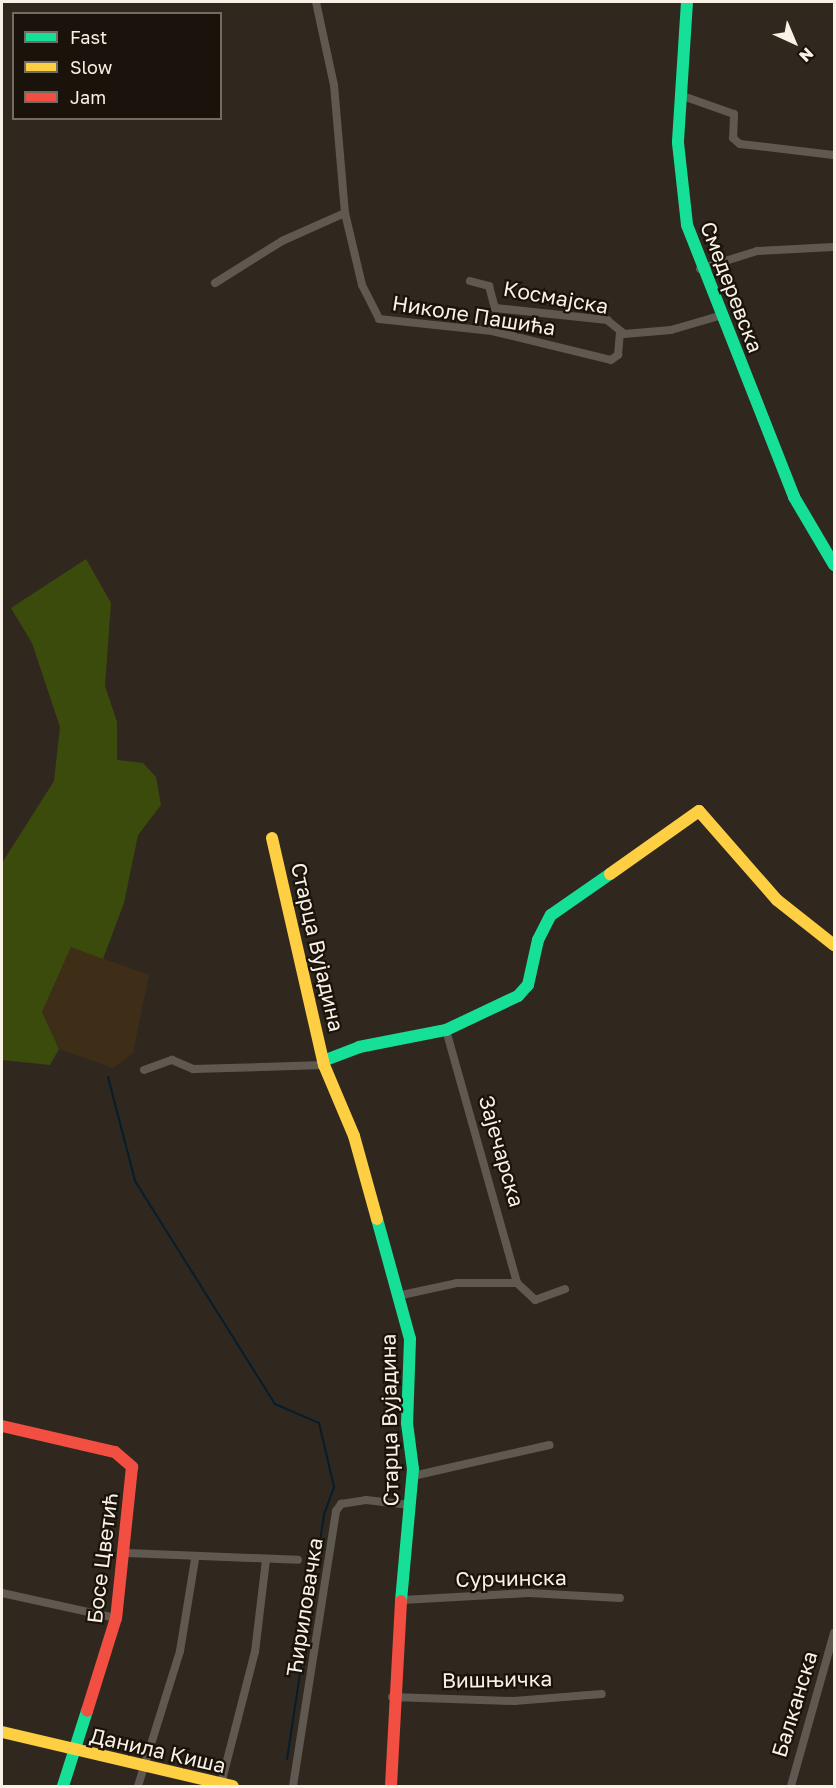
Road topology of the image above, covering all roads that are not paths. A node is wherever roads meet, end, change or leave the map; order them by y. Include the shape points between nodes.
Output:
1 (316, 2) edge
2 (687, 2) edge
3 (680, 95) junction
4 (833, 155) dead end
5 (345, 213) junction
6 (834, 247) edge
7 (699, 269) junction
8 (470, 281) dead end
9 (215, 283) dead end
10 (719, 316) junction
11 (620, 333) junction
12 (834, 564) edge
13 (272, 838) dead end
14 (832, 943) edge
15 (446, 1030) junction
16 (324, 1063) junction
17 (144, 1070) dead end
18 (517, 1283) junction
19 (565, 1289) dead end
20 (397, 1296) junction
21 (2, 1426) edge
22 (550, 1445) dead end
23 (413, 1476) junction
24 (411, 1505) junction
25 (127, 1553) junction
26 (195, 1559) junction
27 (266, 1560) junction
28 (298, 1560) dead end
29 (2, 1593) edge
30 (620, 1598) dead end
31 (403, 1600) junction
32 (116, 1618) junction
33 (834, 1633) edge
34 (602, 1694) dead end
35 (392, 1697) junction
36 (2, 1732) edge
37 (75, 1751) junction
38 (144, 1767) junction
39 (63, 1786) edge
40 (138, 1786) edge
41 (225, 1786) edge
42 (293, 1786) edge
43 (391, 1786) edge
44 (790, 1786) edge

1 - 5 street via 334,85
2 - 3 street, Смедеревска
3 - 4 street via 734,114 733,138 740,144
3 - 7 street, Смедеревска via 679,188
5 - 9 street via 282,241
5 - 11 street, Николе Пашића via 362,285 379,319 492,332 611,360 618,355
6 - 7 street via 757,251
7 - 10 street, Смедеревска
8 - 11 street, Космајска via 489,286 495,308 607,320
10 - 11 street, Космајска via 671,330
10 - 12 street, Смедеревска via 794,497
13 - 16 street, Старца Вујадина
14 - 15 street via 777,900 699,810 561,905 543,927 524,991
15 - 16 street via 358,1047
15 - 18 street, Зајечарска
16 - 17 street, Старца Вујадина via 193,1069 172,1060
16 - 20 street, Старца Вујадина via 354,1136
18 - 19 street via 534,1300
18 - 20 street via 457,1283
20 - 23 street, Старца Вујадина via 411,1350 408,1423
21 - 25 street, Босе Цветић via 127,1458 132,1467
22 - 23 street
23 - 24 street, Старца Вујадина
24 - 31 street, Старца Вујадина
24 - 42 street, Ћириловачка via 366,1500 341,1504 336,1511
25 - 26 street
25 - 32 street, Босе Цветић
26 - 27 street
26 - 38 street via 180,1651
27 - 28 street
27 - 41 street via 255,1652
29 - 32 street
30 - 31 street, Сурчинска via 529,1593
31 - 35 street, Старца Вујадина
32 - 37 street, Босе Цветић
33 - 44 street, Балканска
34 - 35 street, Вишњичка via 513,1701
35 - 43 street, Старца Вујадина
36 - 37 street, Данила Киша
37 - 38 street, Данила Киша
37 - 39 street, Босе Цветић
38 - 40 street
38 - 41 street, Данила Киша

